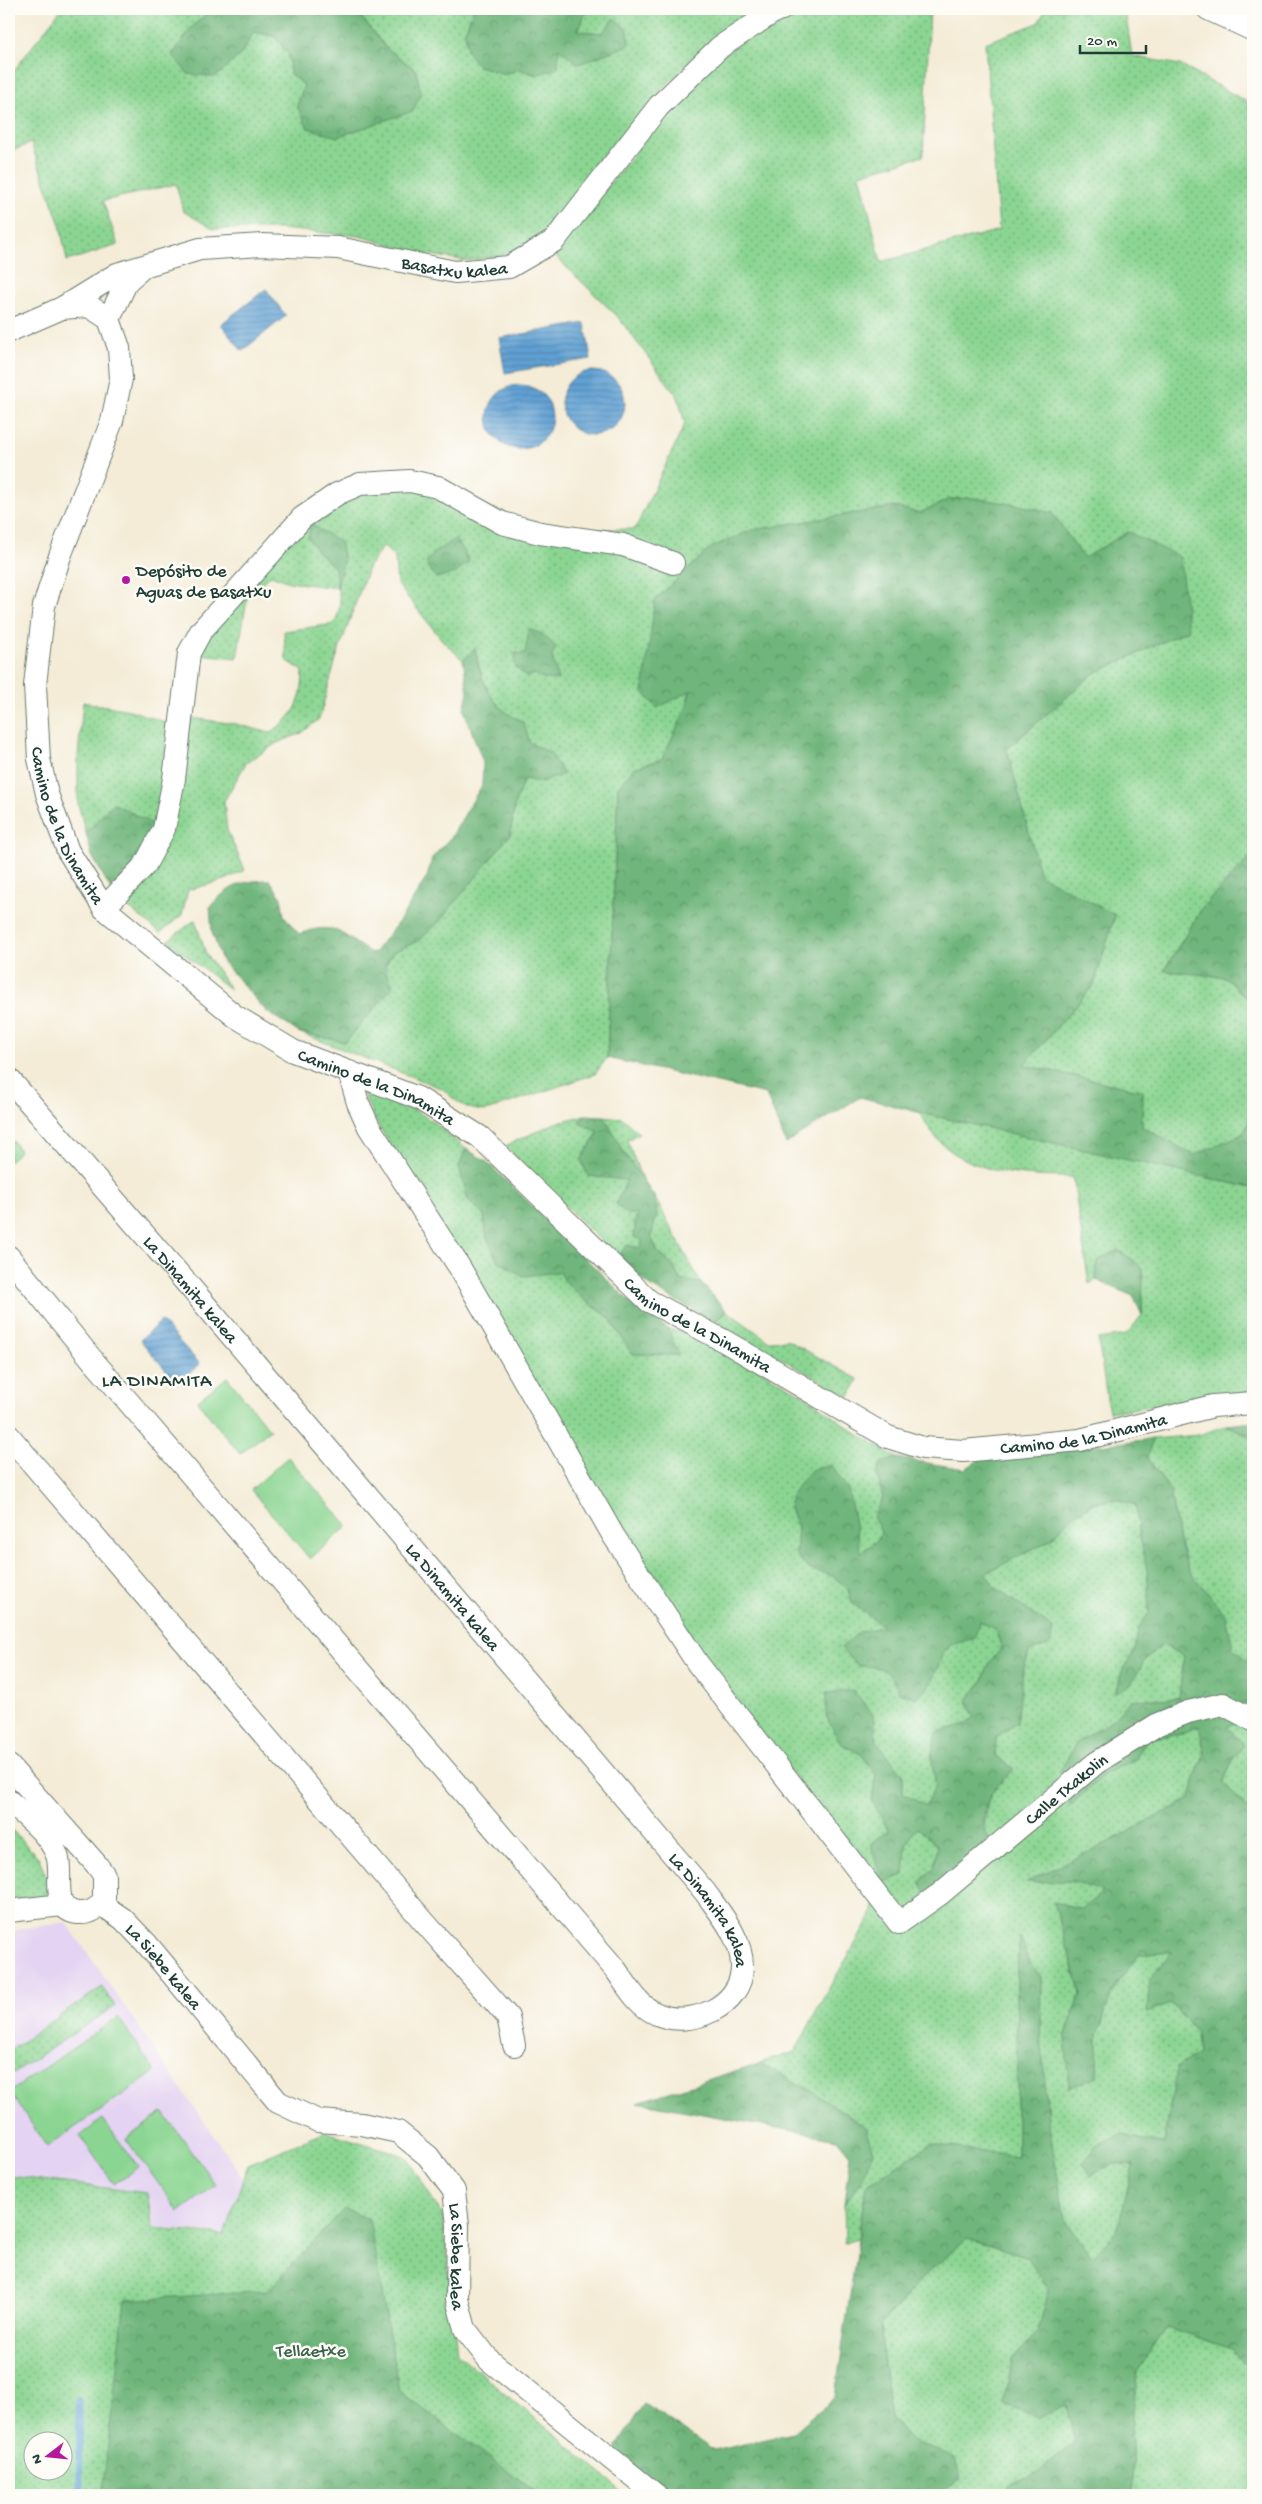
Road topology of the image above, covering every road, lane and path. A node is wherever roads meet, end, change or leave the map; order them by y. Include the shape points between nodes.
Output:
1 (782, 9) edge
2 (1208, 9) edge
3 (1253, 30) edge
4 (144, 265) junction
5 (62, 308) junction
6 (109, 318) junction
7 (9, 330) edge
8 (673, 563) dead end
9 (104, 908) junction
10 (349, 1072) junction
11 (9, 1079) edge
12 (9, 1257) edge
13 (1253, 1403) edge
14 (9, 1436) edge
15 (1253, 1720) edge
16 (9, 1766) edge
17 (9, 1800) edge
18 (101, 1904) junction
19 (62, 1905) junction
20 (9, 1911) edge
21 (514, 2045) dead end
22 (656, 2495) edge

1 - 4 street, Basatxu kalea via 720,47 659,106 554,241 509,267 455,272 338,248 262,244 200,248
2 - 3 street
4 - 5 street, Basatxu kalea via 117,274
4 - 6 street, Basatxu kalea via 126,281
5 - 6 street via 89,306
5 - 7 street, Basatxu kalea
6 - 9 street, Camino de la Dinamita via 119,348 121,379 112,421 44,606 35,685 39,758 47,794 68,851
8 - 9 street via 623,545 540,533 502,523 438,487 410,481 360,484 337,494 302,518 201,630 189,653 174,779 164,829 145,865
9 - 10 street, Camino de la Dinamita via 235,1016 293,1051
10 - 13 street, Camino de la Dinamita via 418,1098 480,1137 649,1301 760,1361 888,1437 923,1448 963,1451 1080,1440 1213,1406
10 - 15 street, Calle Txakolin via 369,1127 460,1268 613,1535 698,1664 899,1923 940,1894 1096,1764 1158,1724 1188,1712 1223,1704
11 - 12 street, La Dinamita kalea via 197,1294 705,1892 733,1934 742,1966 737,1984 725,2003 699,2018 675,2020 641,2004 616,1970 90,1357
14 - 21 street via 425,1924 508,2016
16 - 18 street via 104,1875 104,1900
17 - 19 street via 47,1837 57,1856 60,1869 58,1892
18 - 19 street via 84,1914 71,1912
18 - 22 street, La Siebe kalea via 123,1919 146,1943 278,2102 318,2121 362,2124 398,2132 428,2156 454,2191 458,2225 457,2299 465,2329 489,2360
19 - 20 street

